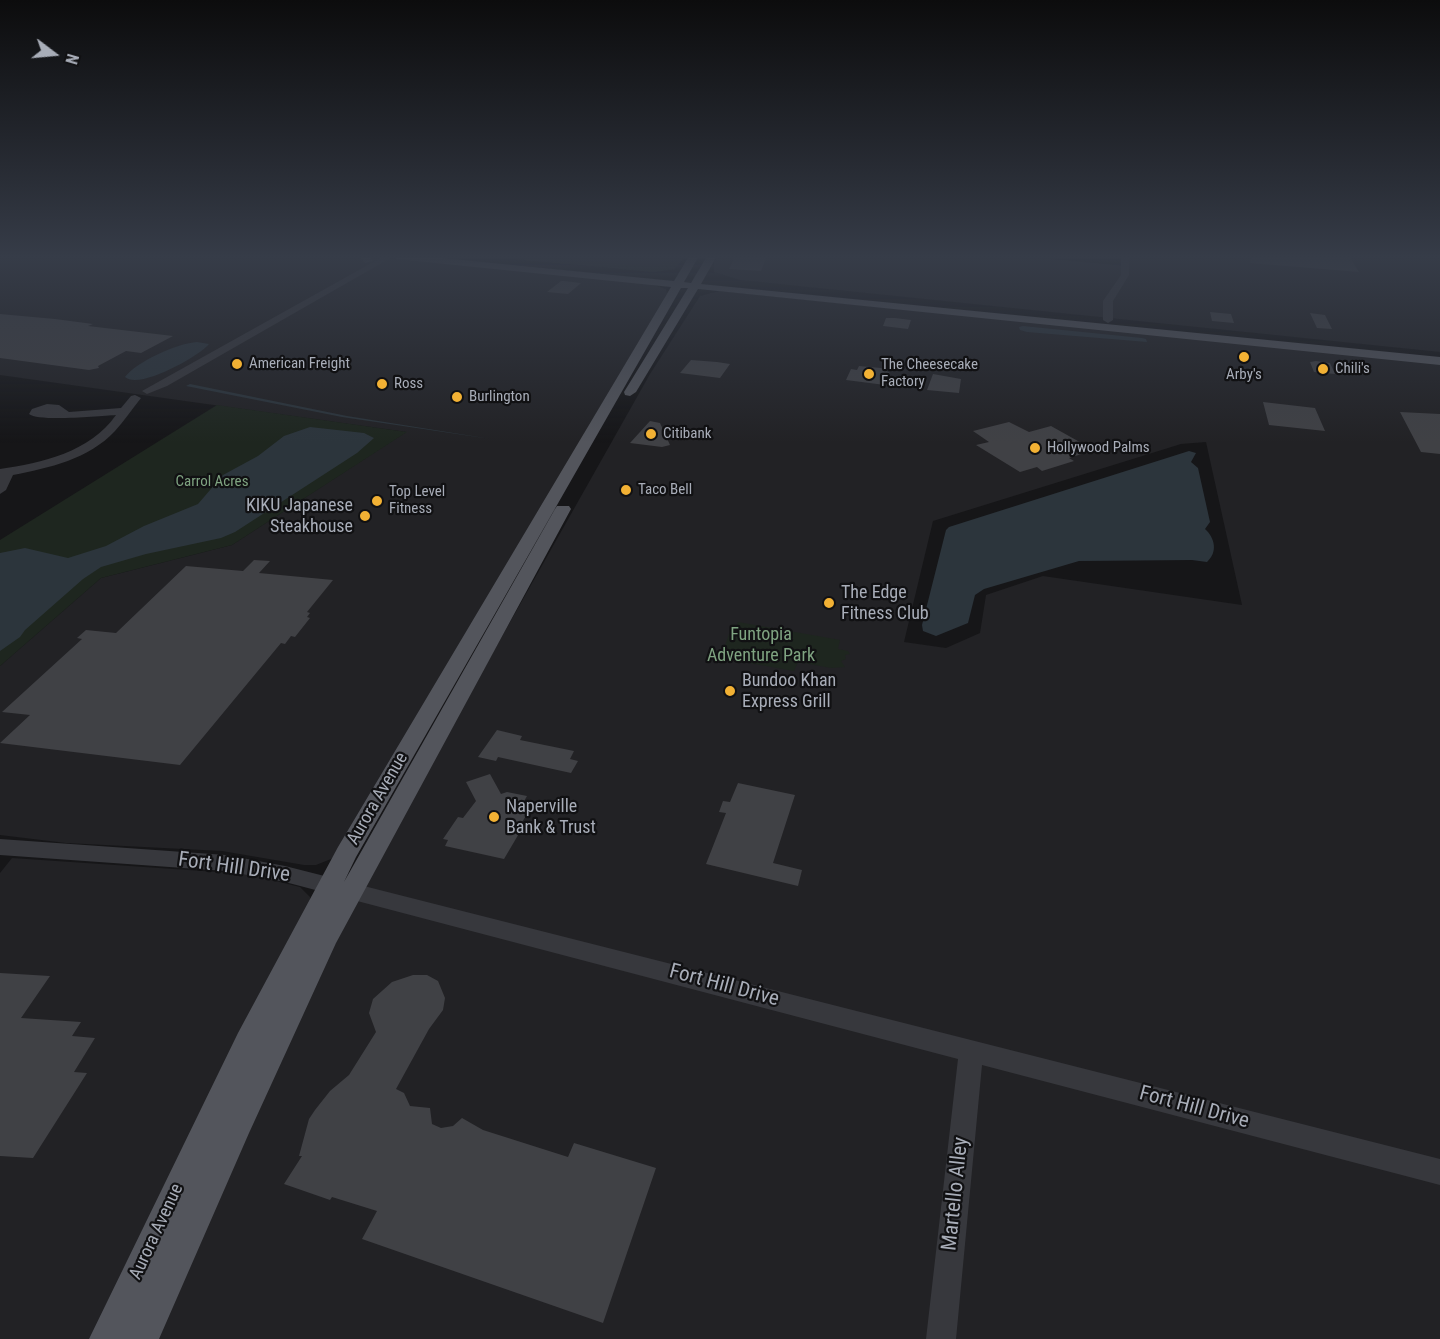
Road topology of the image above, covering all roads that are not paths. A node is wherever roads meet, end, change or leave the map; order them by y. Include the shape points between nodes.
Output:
1 (271, 318) edge
2 (279, 318) edge
3 (657, 318) edge
4 (676, 318) edge
5 (1050, 318) edge
6 (1094, 318) edge
7 (1108, 320) joint
8 (1440, 353) edge
9 (1440, 361) edge
10 (135, 398) dead end
11 (122, 411) junction
12 (56, 413) dead end
13 (4, 472) edge
14 (0, 490) edge
15 (0, 847) edge
16 (340, 888) junction
17 (971, 1050) junction
18 (1440, 1172) edge
19 (107, 1339) edge
20 (141, 1339) edge
21 (941, 1339) edge

1 - 2 street via 147,391
3 - 16 main road, Aurora Avenue via 410,743
4 - 16 main road, Aurora Avenue
5 - 9 main road
6 - 7 main road
7 - 8 main road
10 - 11 street
11 - 12 street
11 - 13 street via 111,430 88,446 54,461
13 - 14 street
15 - 16 street, Fort Hill Drive via 226,863
16 - 17 street, Fort Hill Drive
16 - 19 main road, Aurora Avenue via 248,1042
16 - 20 main road, Aurora Avenue
17 - 18 street, Fort Hill Drive
17 - 21 street, Martello Alley

